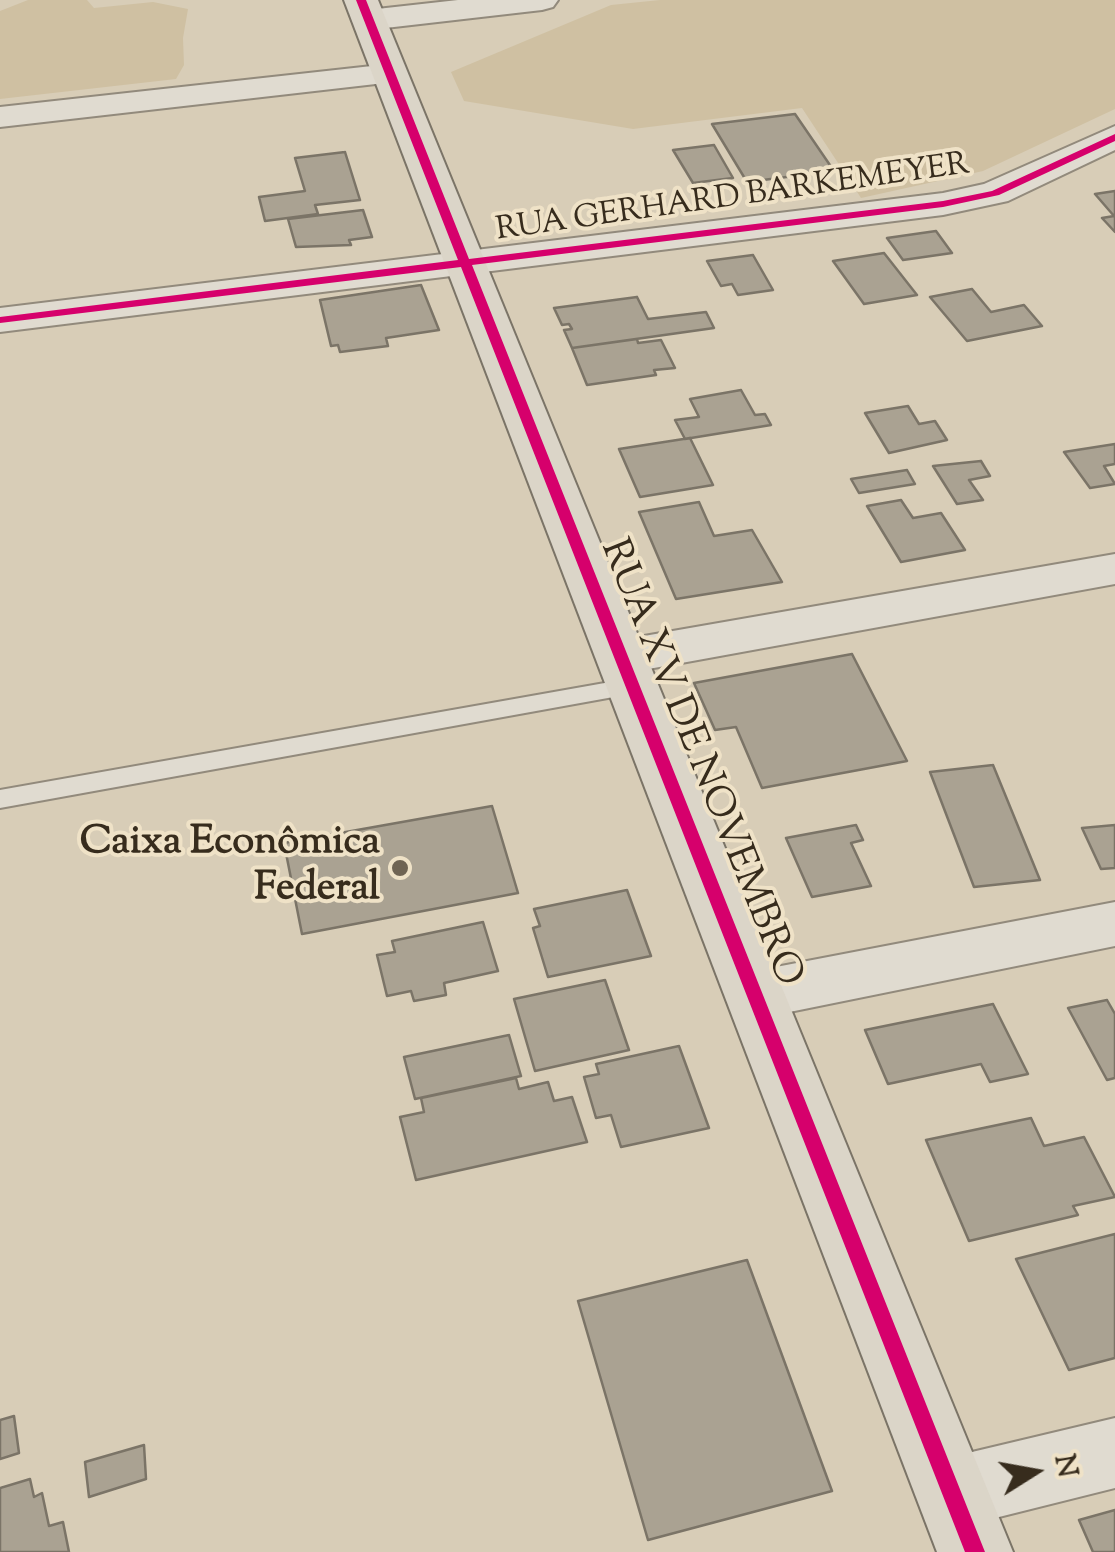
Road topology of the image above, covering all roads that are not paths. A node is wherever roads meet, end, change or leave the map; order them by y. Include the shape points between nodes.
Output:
1 (542, 0) edge
2 (365, 10) edge
3 (390, 74) junction
4 (0, 117) edge
5 (1115, 137) edge
6 (466, 263) junction
7 (0, 320) edge
8 (1115, 569) edge
9 (627, 672) junction
10 (0, 798) edge
11 (1115, 924) edge
12 (756, 996) junction
13 (1115, 1452) edge
14 (963, 1522) edge

1 - 2 street
2 - 3 main road, RUA XV DE NOVEMBRO
3 - 4 street
3 - 6 main road, RUA XV DE NOVEMBRO
5 - 6 street, RUA GERHARD BARKEMEYER via 995,192 943,204
6 - 7 street, RUA GERHARD BARKEMEYER
6 - 9 main road, RUA XV DE NOVEMBRO
8 - 9 street
9 - 10 lane
9 - 12 main road, RUA XV DE NOVEMBRO
11 - 12 street
12 - 14 main road, RUA XV DE NOVEMBRO
13 - 14 street

